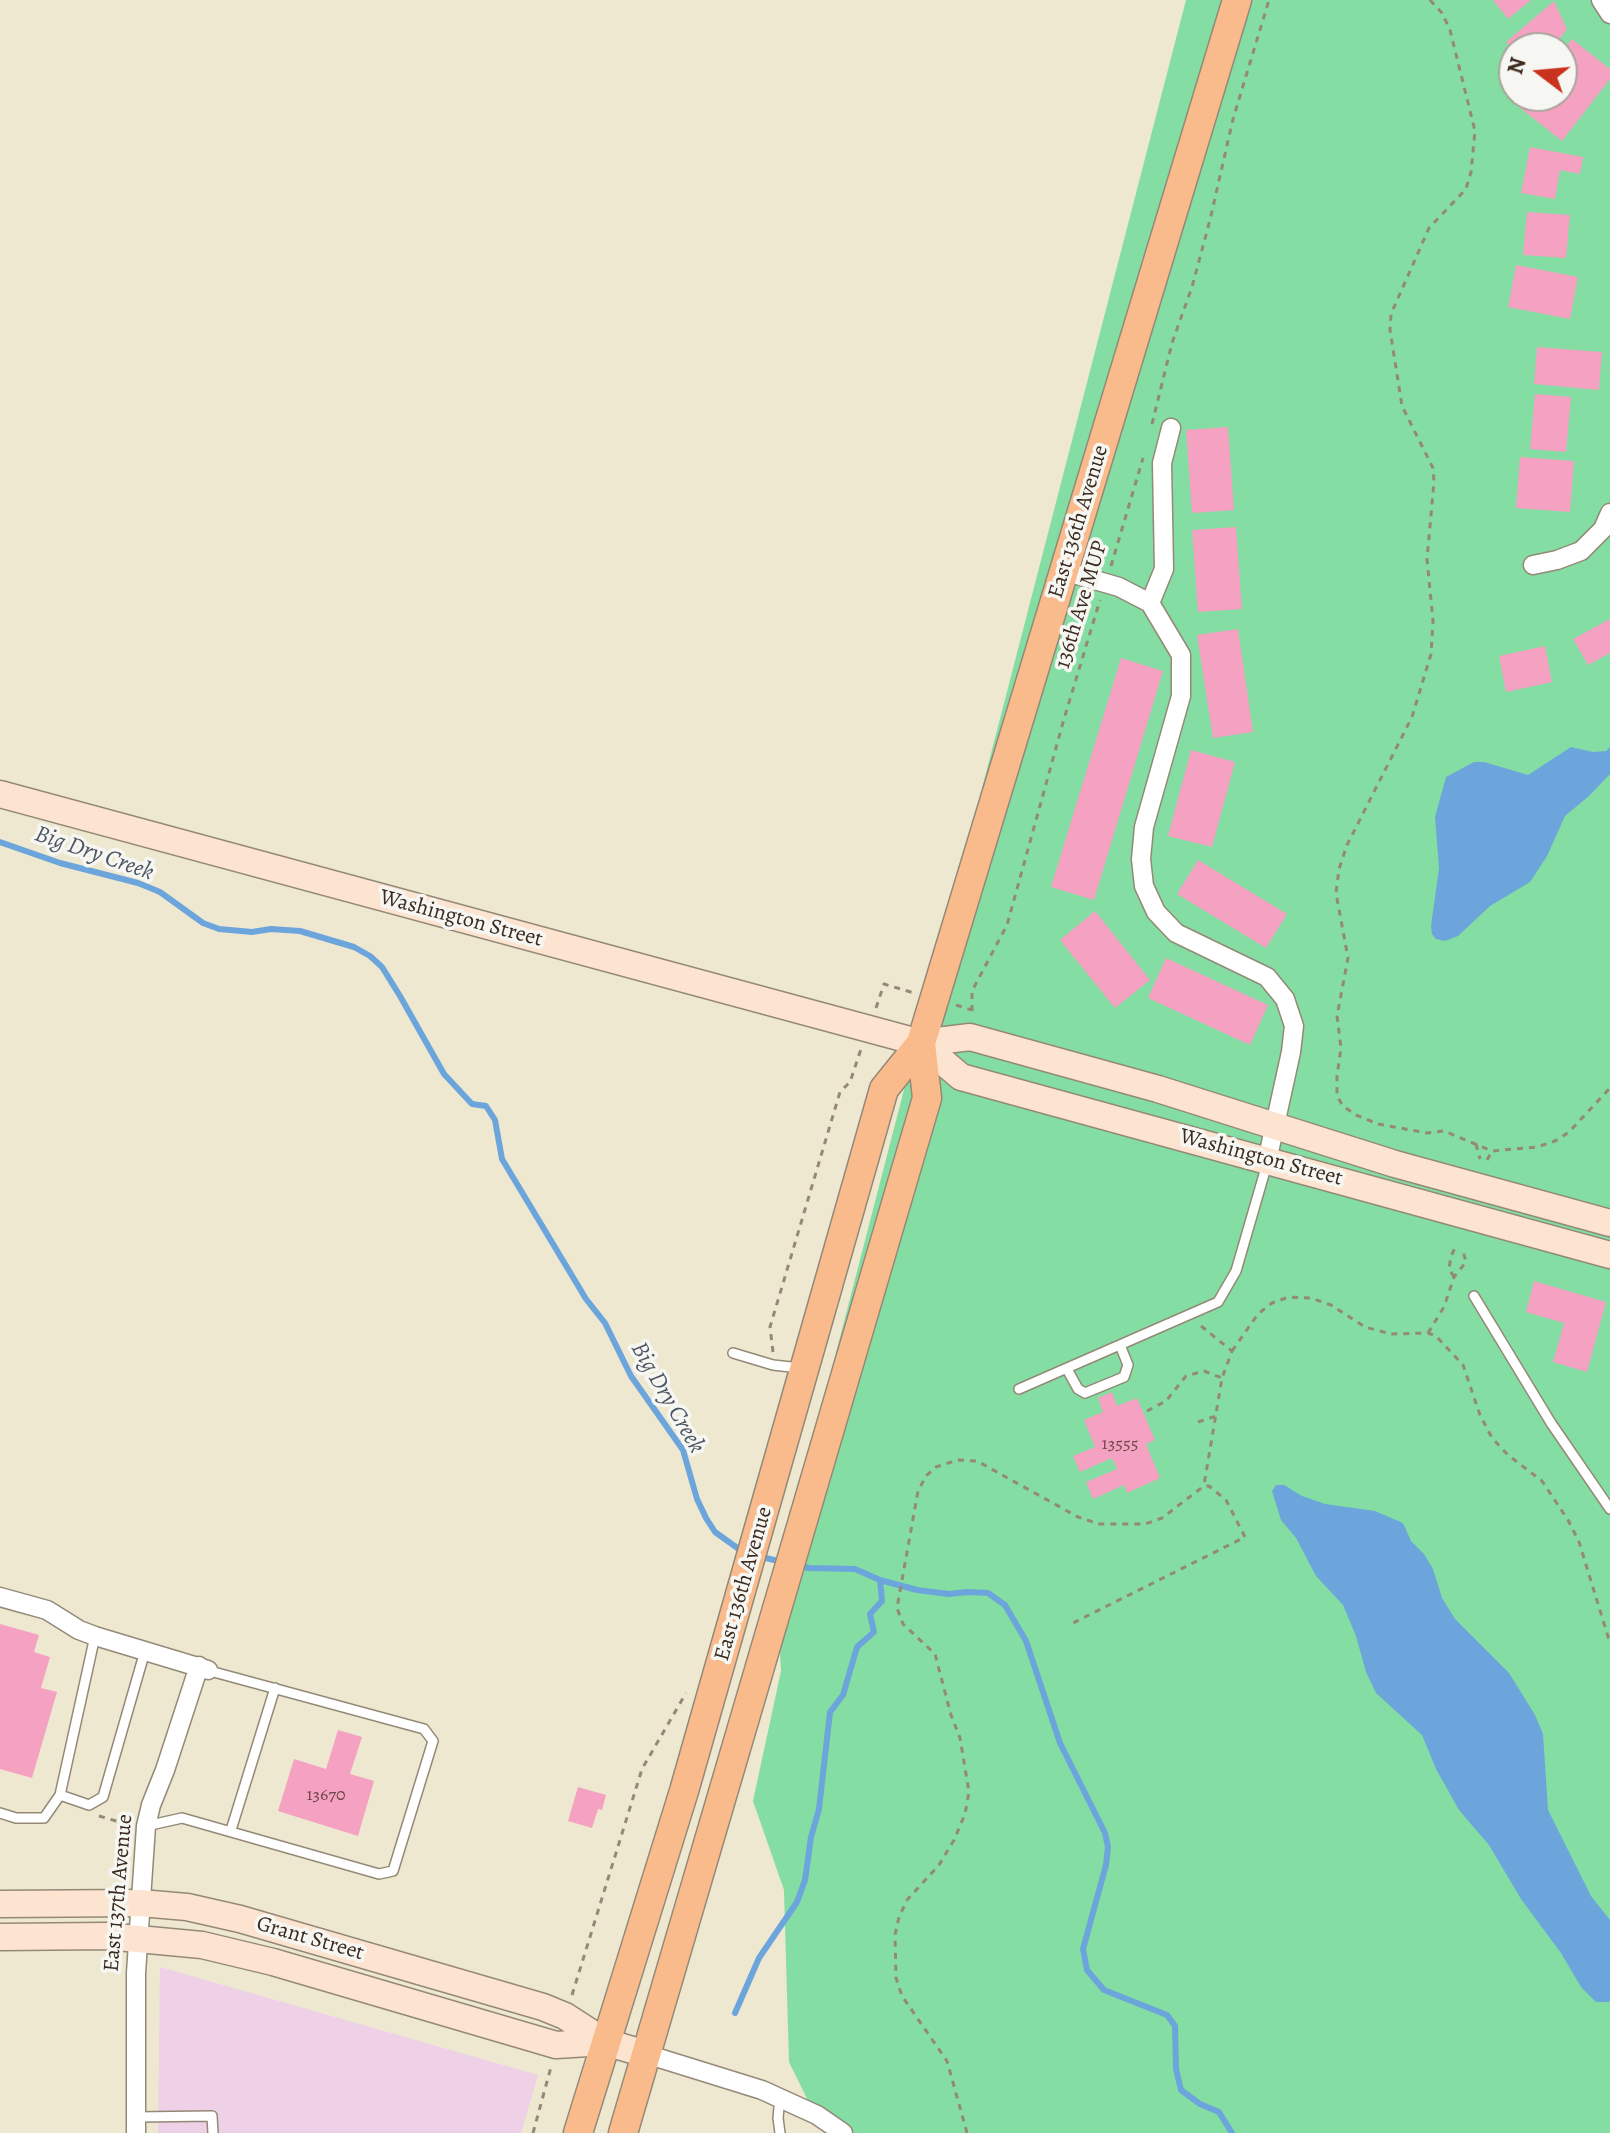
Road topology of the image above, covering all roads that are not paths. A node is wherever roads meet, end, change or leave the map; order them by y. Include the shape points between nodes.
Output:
1 (1237, 0) edge
2 (1601, 0) edge
3 (1610, 14) edge
4 (1171, 428) dead end
5 (1610, 513) edge
6 (1533, 565) dead end
7 (1064, 571) junction
8 (1150, 603) junction
9 (0, 794) edge
10 (921, 1043) junction
11 (1275, 1125) junction
12 (1267, 1161) junction
13 (1610, 1223) edge
14 (1610, 1255) edge
15 (1474, 1296) dead end
16 (1120, 1345) junction
17 (733, 1353) dead end
18 (806, 1368) junction
19 (1067, 1369) junction
20 (1019, 1389) dead end
21 (1610, 1509) edge
22 (0, 1597) edge
23 (95, 1636) junction
24 (145, 1651) junction
25 (205, 1668) junction
26 (275, 1688) junction
27 (60, 1795) junction
28 (0, 1813) edge
29 (146, 1826) junction
30 (231, 1830) junction
31 (140, 1903) junction
32 (0, 1904) edge
33 (0, 1937) edge
34 (139, 1939) junction
35 (605, 2042) junction
36 (646, 2054) junction
37 (780, 2097) junction
38 (136, 2125) edge
39 (213, 2133) edge
40 (578, 2133) edge
41 (623, 2133) edge
42 (780, 2133) edge
43 (843, 2133) edge

1 - 7 main road, East 136th Avenue
2 - 3 street
4 - 8 street via 1162,463 1164,569
5 - 6 street via 1603,529 1581,551
7 - 8 street
7 - 10 main road, East 136th Avenue
8 - 11 street via 1181,655 1182,683 1144,827 1144,886 1156,912 1176,933 1267,977 1285,999 1294,1026
9 - 10 main road, Washington Street
10 - 11 main road, Washington Street via 970,1037
10 - 12 main road, Washington Street via 961,1077
10 - 18 main road, East 136th Avenue via 884,1089
10 - 36 main road, East 136th Avenue via 927,1098
11 - 12 street
11 - 13 main road, Washington Street
12 - 14 main road, Washington Street
12 - 16 lane via 1249,1231 1218,1302
15 - 21 lane
16 - 19 lane
16 - 19 lane via 1128,1365 1124,1377 1085,1393
17 - 18 lane
18 - 35 main road, East 136th Avenue
19 - 20 lane
22 - 23 street via 47,1610
23 - 24 street
23 - 27 lane
24 - 25 street
24 - 27 lane via 103,1797 89,1805
25 - 26 lane
25 - 29 street, East 137th Avenue
26 - 30 lane
26 - 30 lane via 424,1729 433,1741 393,1871 379,1874
27 - 28 lane via 44,1818
29 - 30 lane via 182,1818
29 - 31 street, East 137th Avenue
31 - 32 main road, Grant Street
31 - 34 street, East 137th Avenue
31 - 35 main road, Grant Street via 240,1919 543,2007
33 - 34 main road, Grant Street
34 - 35 main road, Grant Street via 235,1952 556,2045
34 - 38 street, East 137th Avenue
35 - 36 main road, Grant Street
35 - 40 main road, East 136th Avenue
36 - 37 street, Grant Street
36 - 41 main road, East 136th Avenue
37 - 42 lane
37 - 43 street, Grant Street
38 - 39 lane via 212,2116

